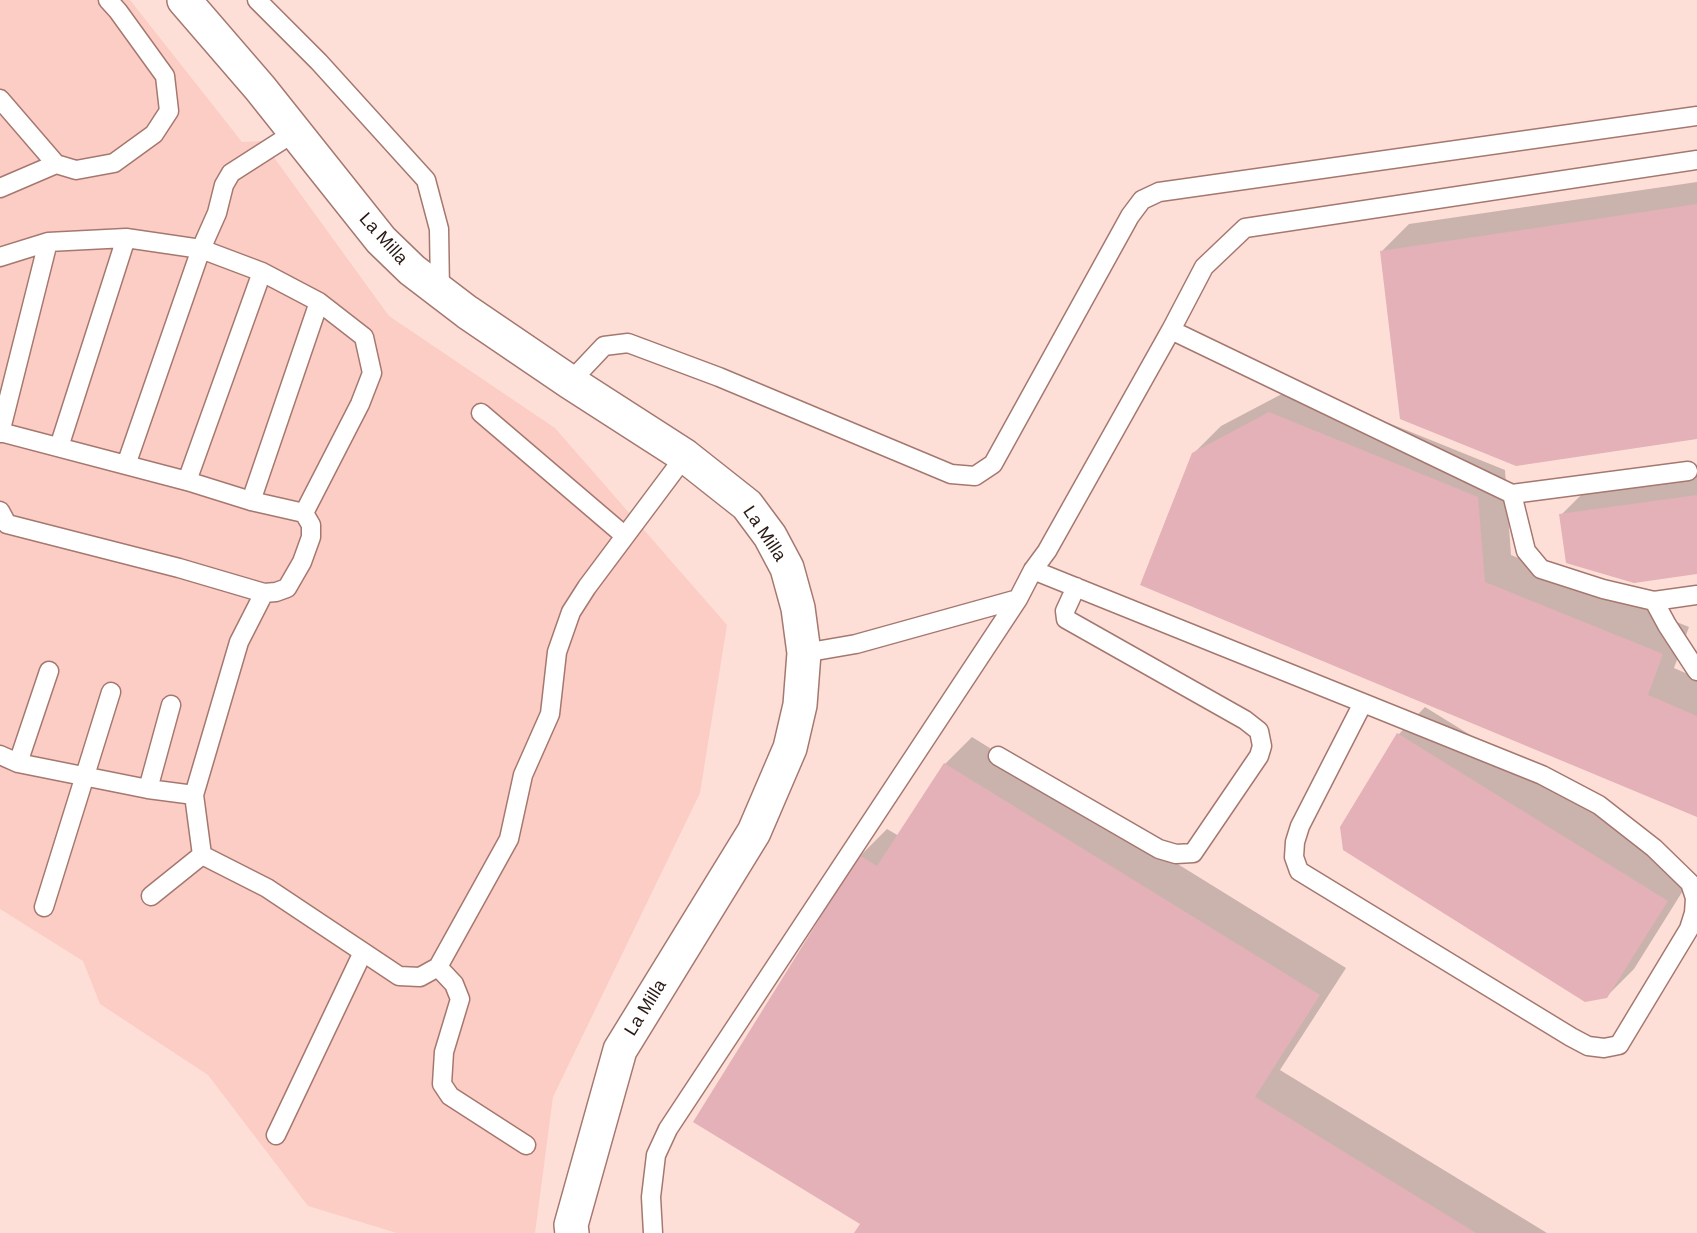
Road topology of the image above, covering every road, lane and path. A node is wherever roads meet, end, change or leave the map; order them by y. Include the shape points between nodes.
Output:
1 (108, 0) edge
2 (184, 0) edge
3 (256, 0) edge
4 (0, 99) edge
5 (1697, 116) edge
6 (295, 132) junction
7 (1697, 160) edge
8 (56, 164) junction
9 (0, 188) edge
10 (126, 238) junction
11 (48, 242) junction
12 (201, 249) junction
13 (0, 257) edge
14 (262, 272) junction
15 (440, 291) junction
16 (319, 302) junction
17 (1171, 330) junction
18 (570, 382) junction
19 (481, 413) dead end
20 (0, 432) edge
21 (59, 447) junction
22 (686, 456) junction
23 (126, 465) junction
24 (1688, 471) dead end
25 (187, 481) junction
26 (1512, 494) junction
27 (251, 501) junction
28 (0, 511) edge
29 (303, 513) junction
30 (625, 537) junction
31 (1033, 570) junction
32 (1076, 587) junction
33 (264, 593) junction
34 (1697, 595) edge
35 (1018, 599) junction
36 (1654, 601) junction
37 (804, 653) junction
38 (49, 671) dead end
39 (1697, 671) edge
40 (111, 692) dead end
41 (1363, 703) junction
42 (171, 705) dead end
43 (0, 755) edge
44 (998, 756) dead end
45 (18, 763) junction
46 (86, 777) junction
47 (148, 789) junction
48 (194, 795) junction
49 (202, 855) junction
50 (151, 896) dead end
51 (44, 907) dead end
52 (363, 952) junction
53 (438, 967) junction
54 (276, 1135) dead end
55 (526, 1145) dead end
56 (572, 1233) edge
57 (653, 1233) edge

1 - 8 lane via 165,76 169,111 153,134 114,163 76,171
2 - 6 street, La Milla
3 - 15 lane via 319,62 426,180 439,229
4 - 8 lane
5 - 18 lane via 1159,192 1142,200 993,464 975,476 951,474 628,343 603,346
6 - 12 lane via 231,173
6 - 15 street, La Milla via 381,240
7 - 17 lane via 1245,228 1204,267
8 - 9 lane
10 - 11 lane
10 - 12 lane
10 - 21 lane
11 - 13 lane
11 - 20 lane
12 - 14 lane
12 - 23 lane
14 - 16 lane
14 - 25 lane
15 - 18 street, La Milla
16 - 27 lane
16 - 29 lane via 364,337 372,373
17 - 26 lane
17 - 31 lane
18 - 22 street, La Milla
19 - 30 lane
20 - 21 lane
21 - 23 lane
22 - 30 lane
22 - 37 street, La Milla via 747,505 770,536 787,568
23 - 25 lane
24 - 26 lane
25 - 27 lane
26 - 36 lane via 1526,551 1541,569
27 - 29 lane
28 - 33 lane via 7,524
29 - 33 lane via 311,525 311,537 302,562 287,588
30 - 53 lane via 571,612 557,652 550,714 524,775 509,839
31 - 32 lane
31 - 35 lane
32 - 41 lane
32 - 44 lane via 1065,611 1066,619 1245,720 1259,731 1259,756 1193,853 1176,855 1159,849
33 - 48 lane via 239,642
34 - 36 lane
35 - 37 lane via 856,644
35 - 57 lane via 668,1129 656,1155 651,1197
36 - 39 lane
37 - 56 street, La Milla via 800,705 790,748 754,832 620,1050
38 - 45 lane
40 - 46 lane
41 - 41 lane via 1542,775 1599,806 1654,848 1690,883 1695,898 1689,929 1619,1045 1588,1046 1571,1037 1299,871 1294,857 1300,826
42 - 47 lane
43 - 45 lane
45 - 46 lane
46 - 47 lane
46 - 51 lane
47 - 48 lane
48 - 49 lane
49 - 50 lane
49 - 52 lane via 267,888
52 - 53 lane via 399,976 420,977
52 - 54 lane
53 - 55 lane via 454,984 460,999 444,1052 442,1084 450,1096

